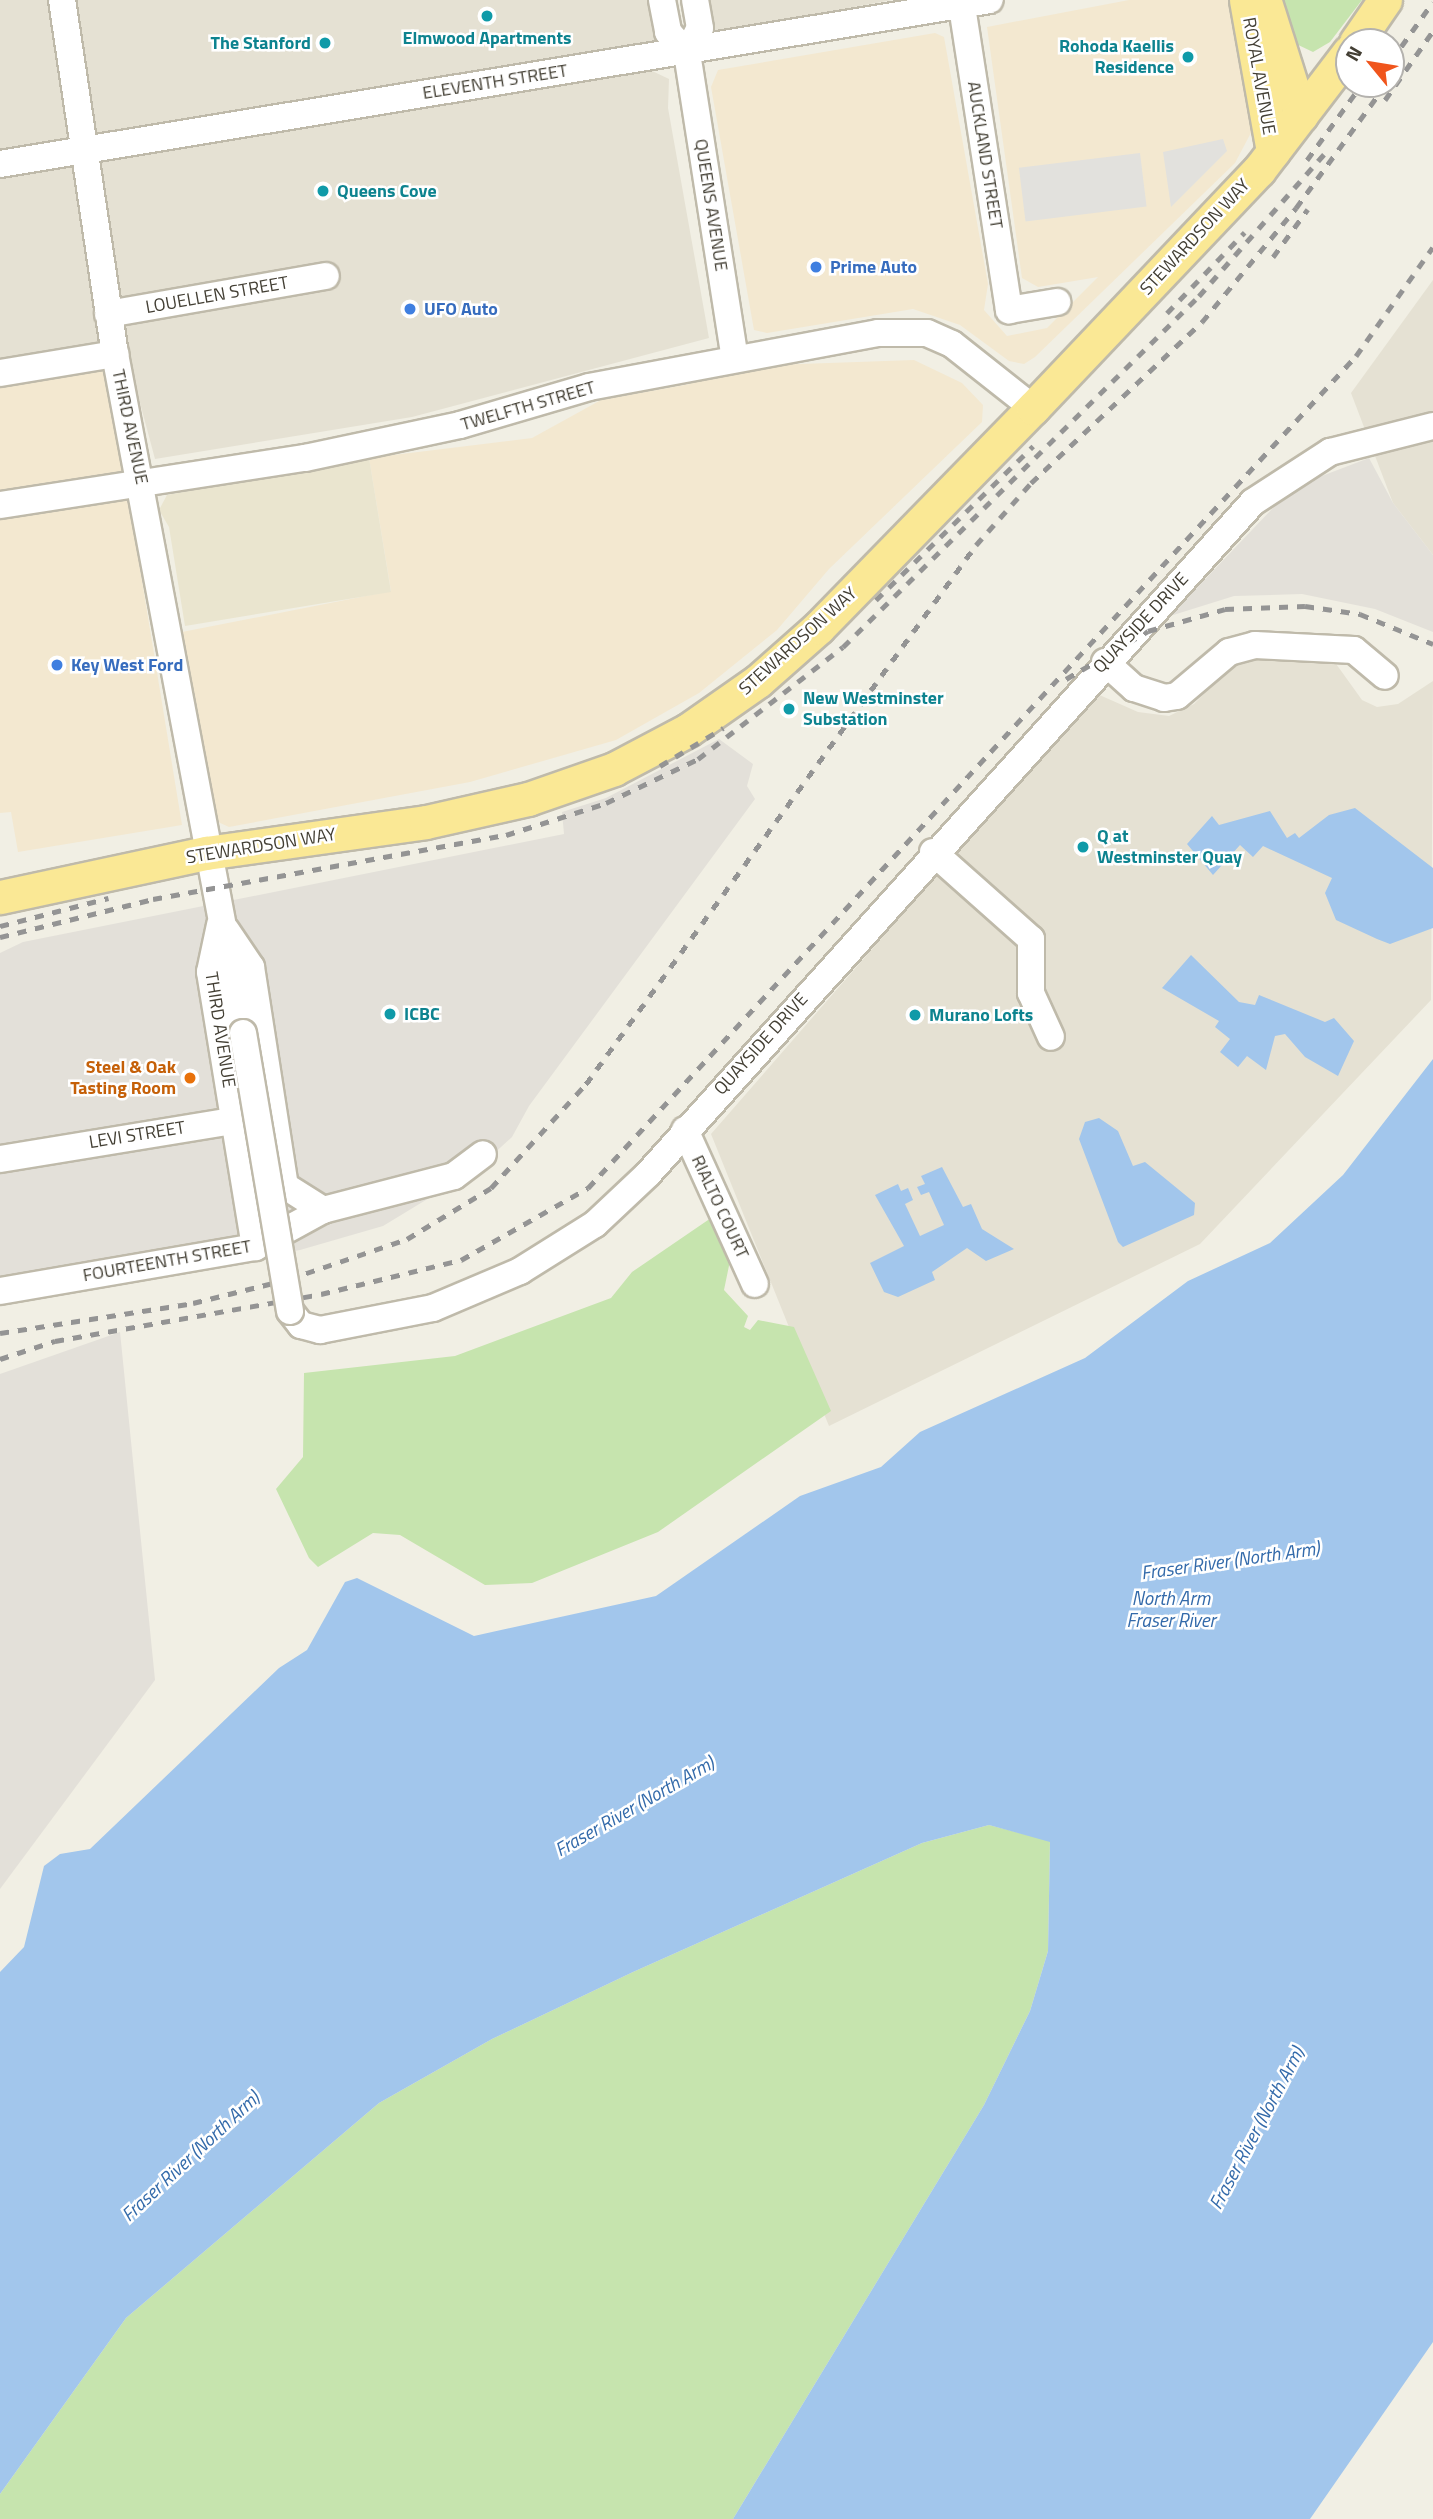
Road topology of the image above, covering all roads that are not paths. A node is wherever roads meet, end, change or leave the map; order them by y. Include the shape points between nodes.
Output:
1 (62, 0) edge
2 (662, 0) edge
3 (695, 0) edge
4 (990, 0) edge
5 (1246, 0) edge
6 (1265, 0) edge
7 (1385, 0) edge
8 (962, 2) edge
9 (1366, 28) edge
10 (687, 53) junction
11 (1335, 71) edge
12 (1301, 116) junction
13 (87, 149) junction
14 (1273, 152) junction
15 (0, 164) edge
16 (326, 276) dead end
17 (1057, 302) dead end
18 (108, 313) junction
19 (114, 354) junction
20 (734, 358) junction
21 (0, 373) edge
22 (1033, 408) junction
23 (1433, 426) edge
24 (141, 481) junction
25 (0, 505) edge
26 (1105, 662) junction
27 (1385, 676) dead end
28 (933, 852) junction
29 (206, 853) junction
30 (0, 897) edge
31 (220, 924) junction
32 (1051, 1037) dead end
33 (274, 1114) junction
34 (235, 1120) junction
35 (685, 1130) junction
36 (483, 1154) dead end
37 (0, 1159) edge
38 (323, 1210) junction
39 (255, 1247) junction
40 (755, 1284) dead end
41 (0, 1291) edge

1 - 13 street, THIRD AVENUE
2 - 10 street, QUEENS AVENUE via 668,32
3 - 10 street, QUEENS AVENUE via 700,28
4 - 8 street, ELEVENTH STREET
5 - 14 main road, ROYAL AVENUE
6 - 12 main road, ROYAL AVENUE
7 - 9 main road
8 - 10 street, ELEVENTH STREET
8 - 17 street, AUCKLAND STREET via 1009,310
10 - 13 street, ELEVENTH STREET
10 - 20 street, QUEENS AVENUE
11 - 12 main road, STEWARDSON WAY
12 - 14 main road, STEWARDSON WAY
13 - 15 street, ELEVENTH STREET
13 - 18 street, THIRD AVENUE
14 - 22 main road, STEWARDSON WAY
16 - 18 street, LOUELLEN STREET
18 - 19 street, THIRD AVENUE
19 - 21 street
19 - 24 street, THIRD AVENUE
20 - 22 street, TWELFTH STREET via 878,333 927,333 966,352
20 - 24 street, TWELFTH STREET via 305,458
22 - 29 main road, STEWARDSON WAY via 819,627 758,681 676,737 614,769 528,799 426,822
23 - 26 street, QUAYSIDE DRIVE via 1376,436 1288,474 1253,502
24 - 25 street, TWELFTH STREET
24 - 29 street, THIRD AVENUE
26 - 27 street via 1134,688 1164,698 1177,696 1229,652 1255,645 1353,650
26 - 28 street, QUAYSIDE DRIVE
28 - 32 street via 1031,939 1031,993
28 - 35 street, QUAYSIDE DRIVE
29 - 30 main road, STEWARDSON WAY
29 - 31 street, THIRD AVENUE
31 - 33 street via 248,957
31 - 34 street, THIRD AVENUE via 209,972
31 - 35 street, QUAYSIDE DRIVE, bridge via 232,967 290,1311 297,1322 320,1330 392,1318 464,1297 520,1271 595,1224
33 - 34 street, LEVI STREET
33 - 38 street via 285,1186
34 - 37 street, LEVI STREET
34 - 39 street, THIRD AVENUE
35 - 40 street, RIALTO COURT
36 - 38 street, FOURTEENTH STREET via 454,1176
38 - 39 street, FOURTEENTH STREET
39 - 41 street, FOURTEENTH STREET

